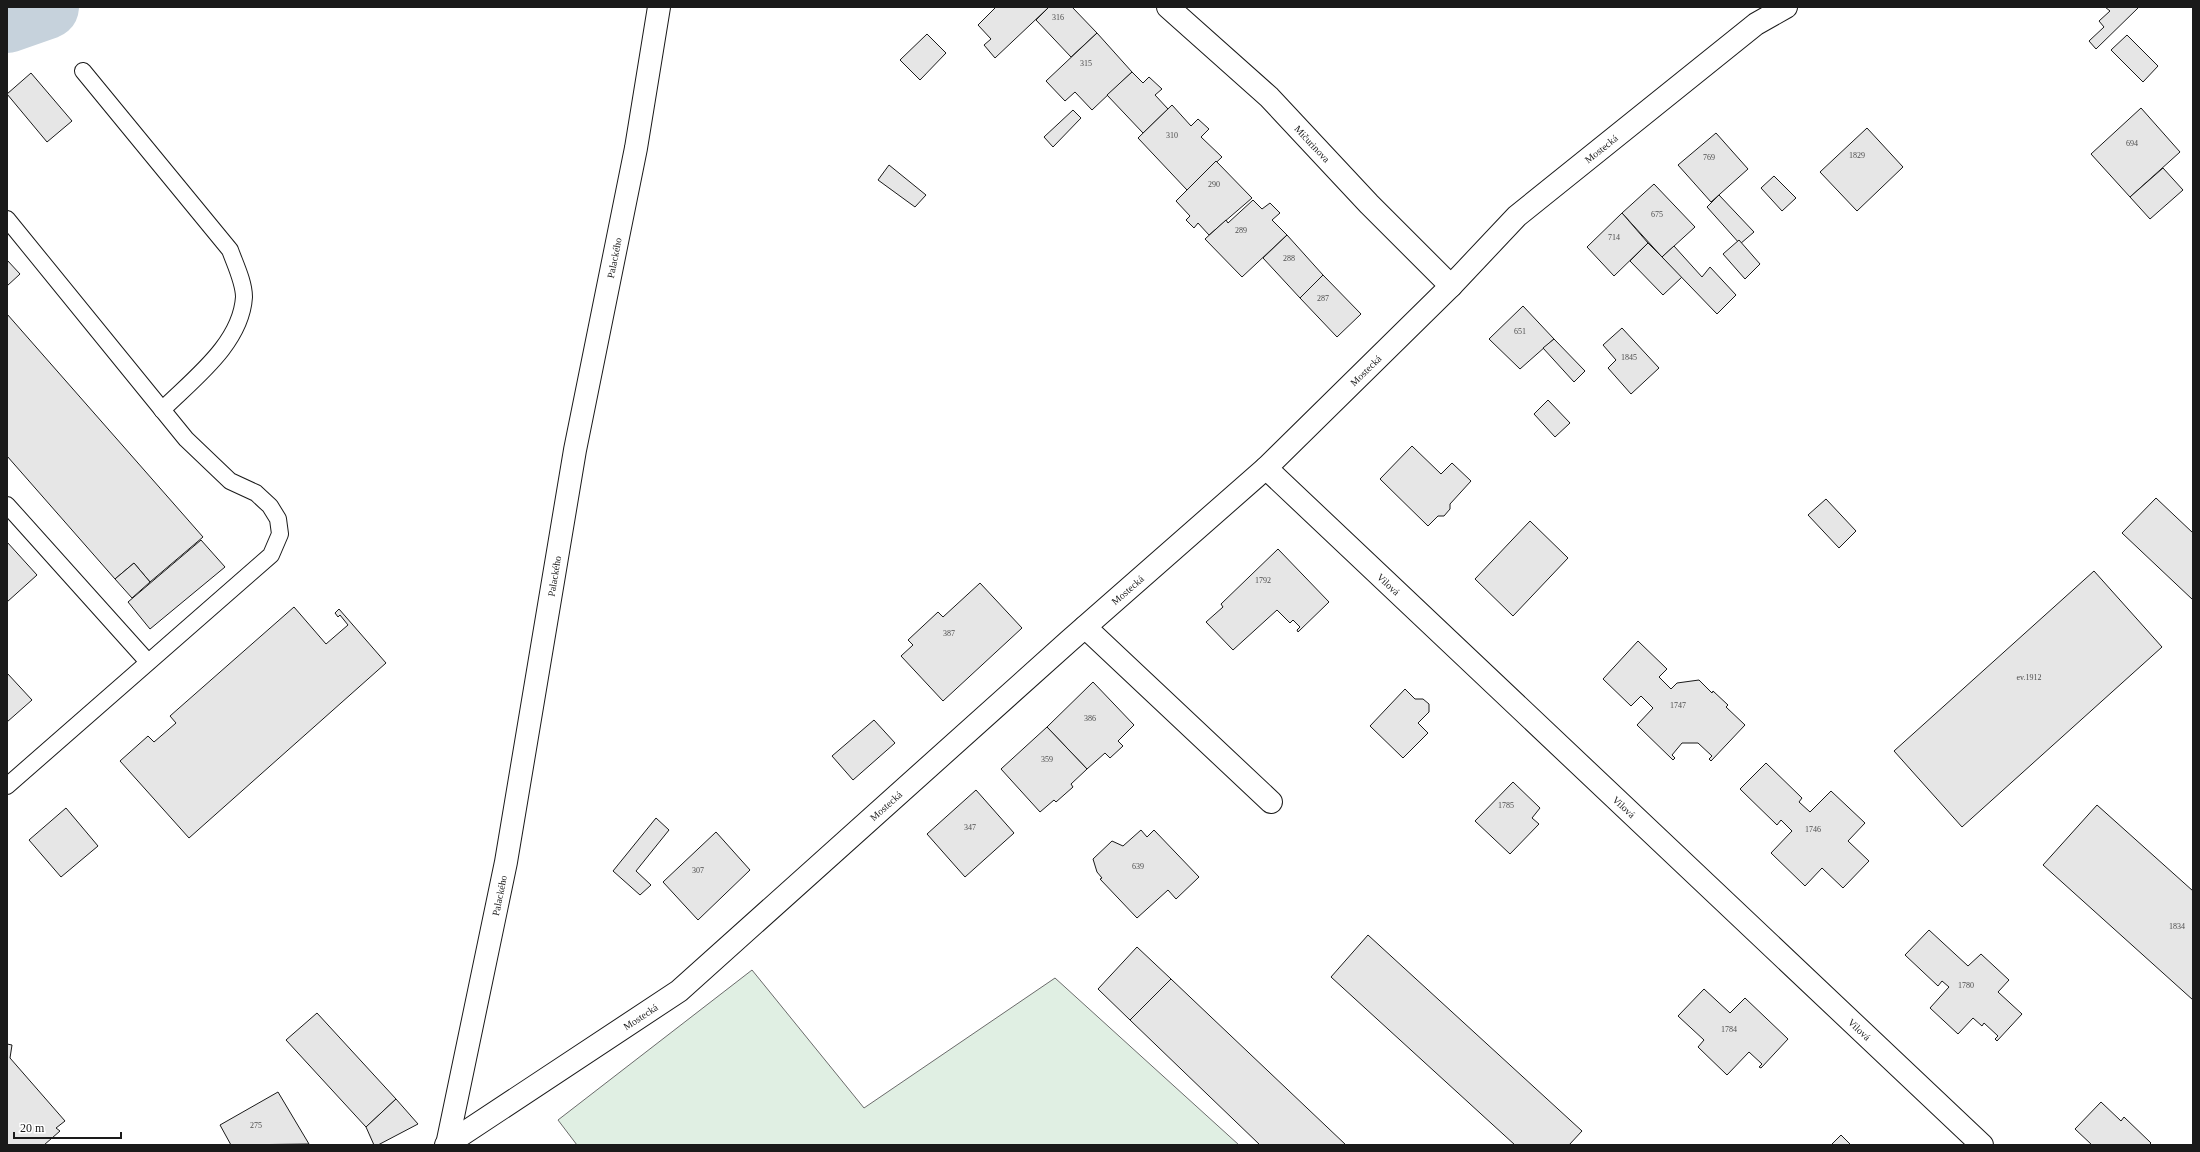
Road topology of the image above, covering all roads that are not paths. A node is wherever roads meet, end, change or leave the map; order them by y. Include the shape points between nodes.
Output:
1 (659, 7) edge
2 (1168, 7) edge
3 (1786, 7) edge
4 (83, 71) dead end
5 (7, 219) edge
6 (1451, 286) junction
7 (162, 410) junction
8 (1266, 468) junction
9 (7, 505) edge
10 (1085, 627) junction
11 (148, 662) junction
12 (7, 786) edge
13 (1271, 802) dead end
14 (447, 1145) edge
15 (1982, 1145) edge

1 - 14 street, Palackého via 636,148 575,450 506,862
2 - 6 street, Mičurinova via 1269,97 1369,204
3 - 6 street, Mostecká via 1756,24 1517,216
4 - 7 lane via 230,250 244,296 237,325 221,351
5 - 7 lane
6 - 8 street, Mostecká
7 - 11 lane via 186,439 230,481 256,493 270,506 278,518 280,534 271,555
8 - 10 street, Mostecká
8 - 15 street, Vilová
9 - 11 lane
10 - 13 street
10 - 14 street, Mostecká via 679,990
11 - 12 lane

